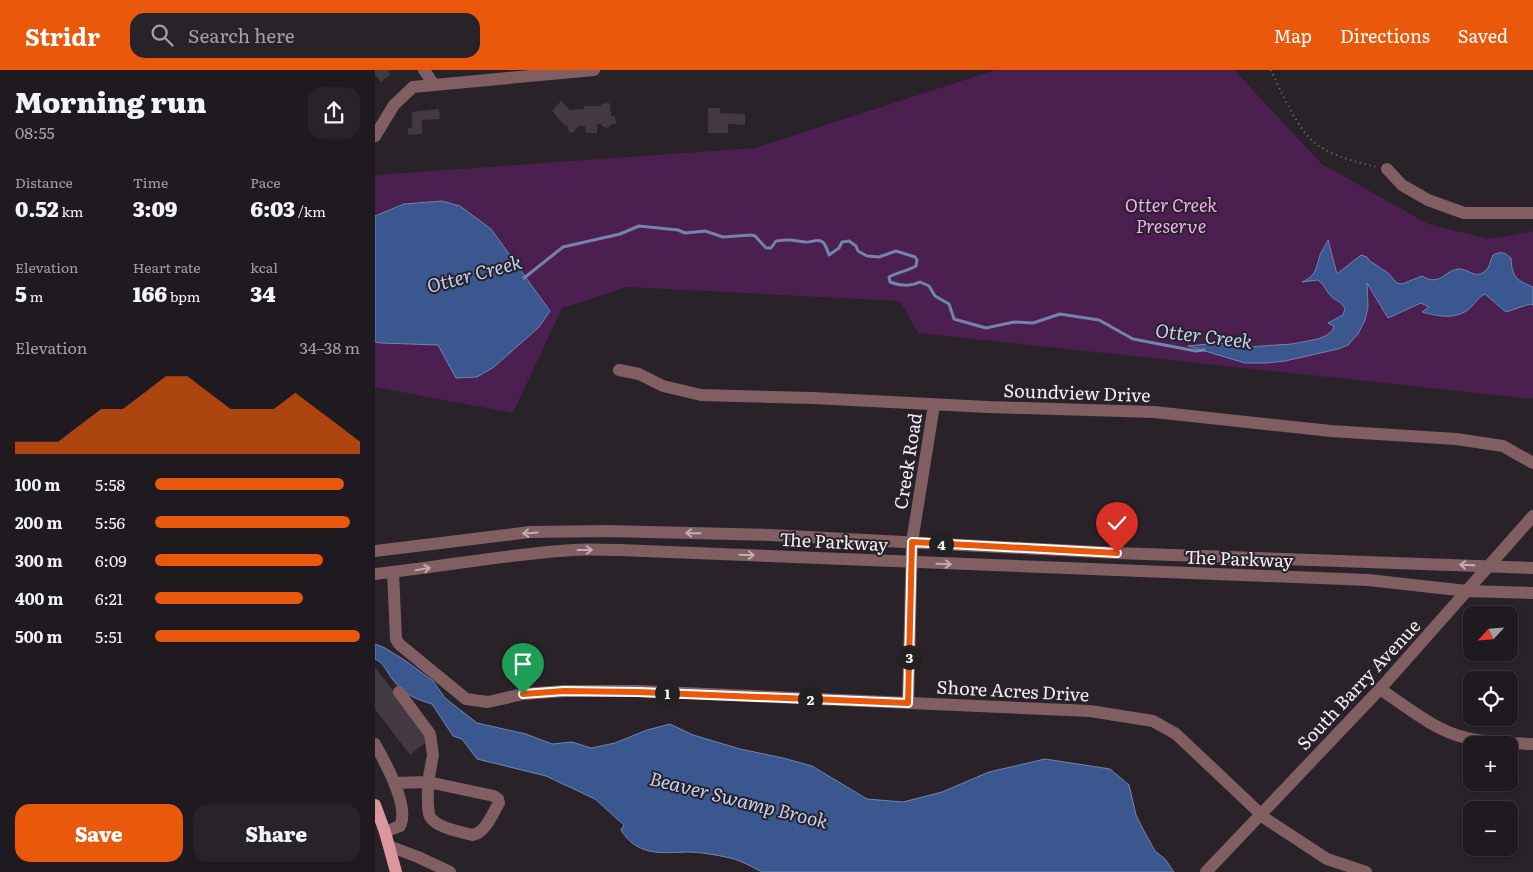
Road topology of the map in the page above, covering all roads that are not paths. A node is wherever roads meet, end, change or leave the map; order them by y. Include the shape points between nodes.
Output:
1 (424, 70) edge
2 (469, 70) edge
3 (593, 70) edge
4 (462, 82) junction
5 (434, 85) junction
6 (375, 136) edge
7 (1387, 169) road end
8 (1533, 213) edge
9 (619, 370) dead end
10 (934, 405) junction
11 (1533, 463) edge
12 (1533, 516) edge
13 (912, 542) junction
14 (375, 550) edge
15 (1124, 554) junction
16 (1148, 554) junction
17 (912, 562) junction
18 (1490, 566) junction
19 (1533, 568) edge
20 (1122, 571) junction
21 (393, 572) junction
22 (1146, 572) junction
23 (375, 574) edge
24 (1467, 591) junction
25 (1533, 593) edge
26 (1380, 689) junction
27 (399, 692) dead end
28 (908, 703) junction
29 (375, 744) edge
30 (1533, 744) edge
31 (428, 782) junction
32 (394, 783) junction
33 (375, 805) edge
34 (1260, 814) junction
35 (385, 832) junction
36 (389, 846) junction
37 (396, 872) edge
38 (451, 872) edge
39 (1205, 872) edge
40 (1366, 872) edge

1 - 5 street
2 - 4 street
3 - 4 street
4 - 5 street
5 - 6 street via 413,87 394,105
7 - 8 street via 1402,185 1428,200 1464,213
9 - 10 street, Soundview Drive via 701,395
10 - 11 street, Soundview Drive via 1154,412 1331,431 1456,439 1503,446
10 - 13 street, Creek Road
12 - 18 street, South Barry Avenue
13 -> 14 street, The Parkway via 770,535 530,532
13 - 15 street, The Parkway
13 - 17 street, Creek Road
15 - 16 street, The Parkway
15 - 20 street
18 -> 16 street, The Parkway
16 - 22 street
17 -> 20 street, The Parkway
21 -> 17 street, The Parkway via 519,554 575,550
17 - 28 street, Creek Road
18 - 19 street, The Parkway
18 - 24 street, South Barry Avenue
20 - 22 street, The Parkway
21 - 23 street, The Parkway
21 - 28 street, Shore Acres Drive via 396,639 467,699 489,702 523,694 629,691
22 - 24 street, The Parkway via 1368,580
24 - 25 street, The Parkway
24 - 26 street, South Barry Avenue
26 - 30 street via 1437,726 1466,738 1501,744
26 - 34 street, South Barry Avenue
27 - 31 street via 430,734 433,755
28 - 34 street, Shore Acres Drive via 1090,711 1153,721 1176,734
29 - 32 street
31 - 31 street via 432,820 473,835 482,830 499,803 494,796
31 - 32 street
32 - 35 street via 403,821 400,826
33 - 35 main road
34 - 39 street, South Barry Avenue
34 - 40 street, Shore Acres Drive via 1327,859
35 - 36 main road
36 - 37 main road
36 - 38 street

